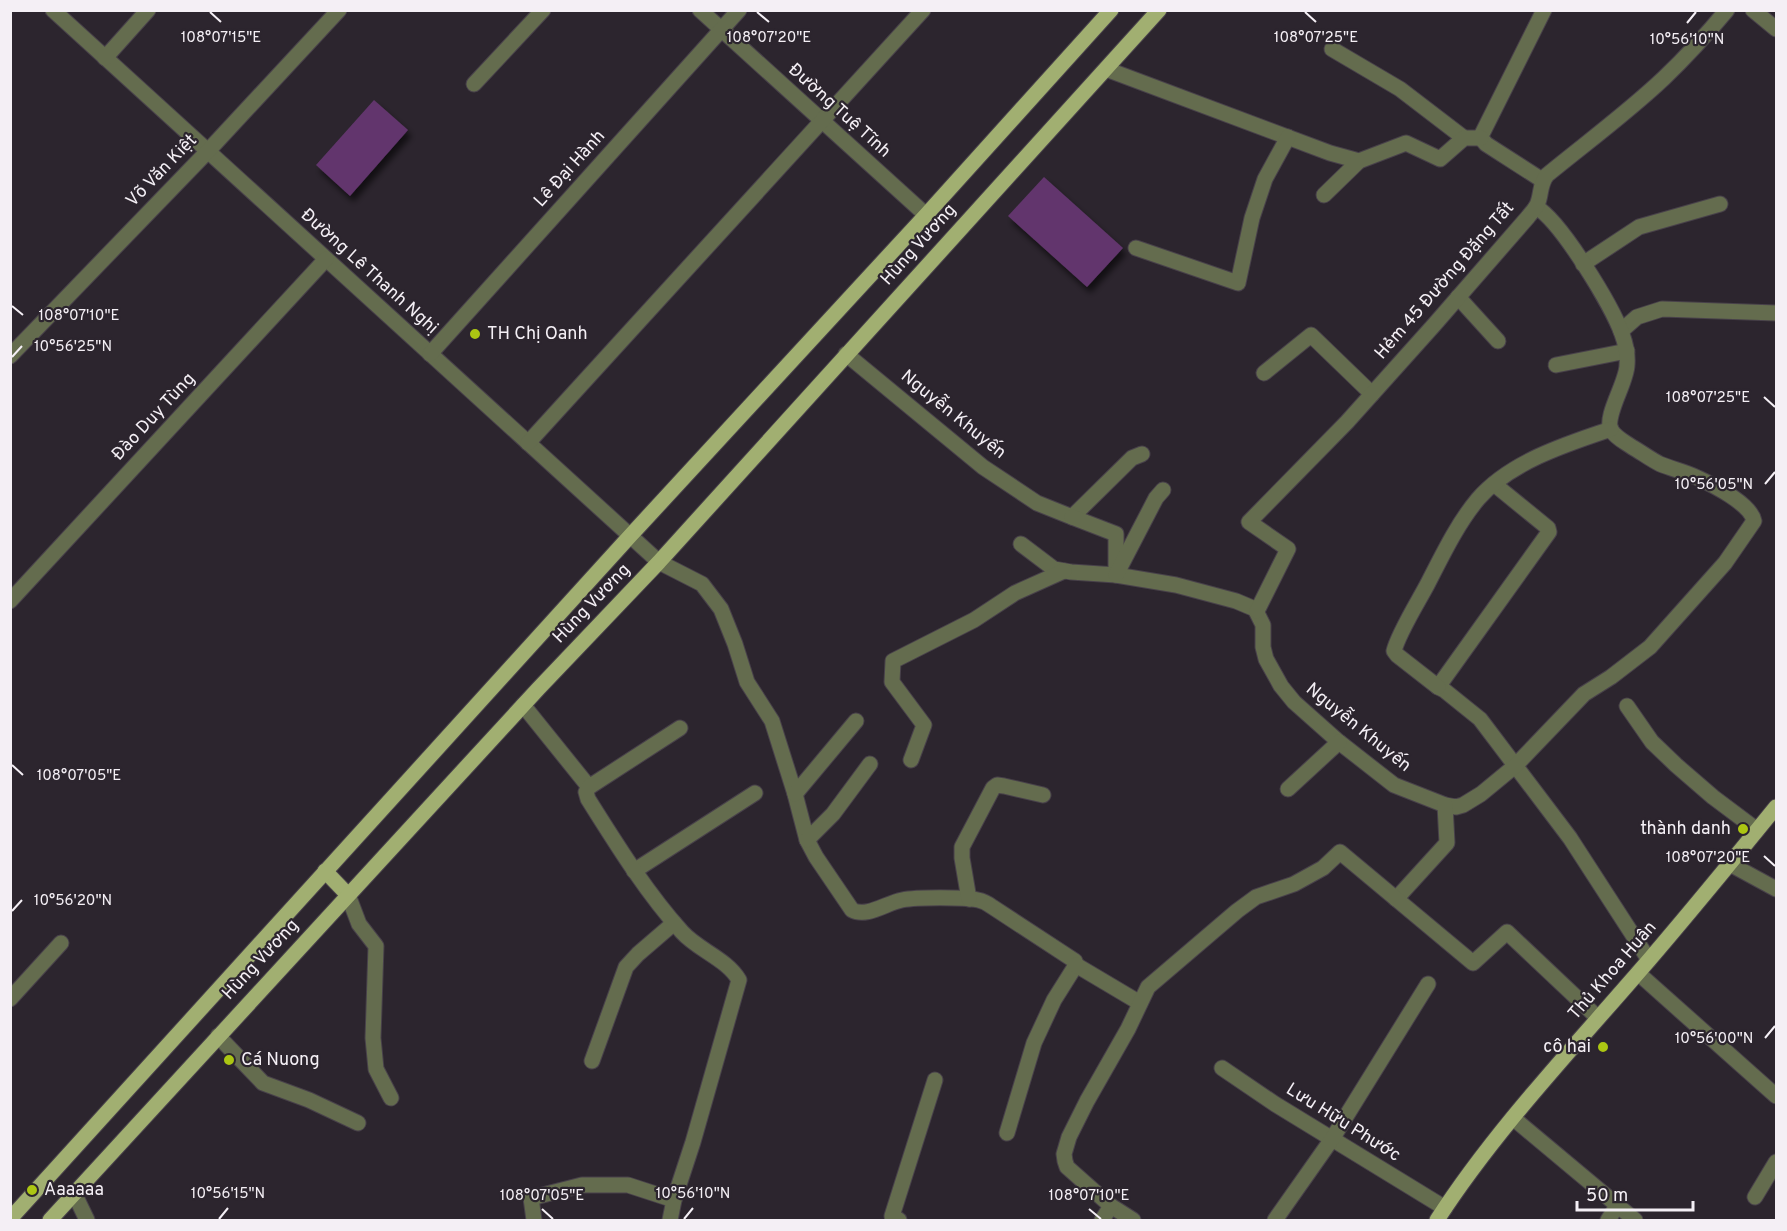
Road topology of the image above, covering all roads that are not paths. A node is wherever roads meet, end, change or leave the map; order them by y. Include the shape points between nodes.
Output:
1 (53, 10) edge
2 (148, 10) edge
3 (339, 10) edge
4 (543, 10) edge
5 (700, 10) edge
6 (739, 10) edge
7 (923, 10) edge
8 (1111, 10) edge
9 (1159, 10) edge
10 (1727, 10) edge
11 (1753, 10) edge
12 (1542, 11) edge
13 (1776, 29) edge
14 (721, 30) junction
15 (1332, 49) dead end
16 (105, 58) junction
17 (1106, 69) junction
18 (474, 84) dead end
19 (822, 122) junction
20 (1288, 137) junction
21 (1464, 138) junction
22 (1481, 138) junction
23 (208, 151) junction
24 (1359, 161) junction
25 (1542, 180) junction
26 (1324, 195) dead end
27 (1720, 204) dead end
28 (1536, 207) junction
29 (926, 215) junction
30 (1136, 248) dead end
31 (326, 259) junction
32 (1583, 264) junction
33 (1458, 297) junction
34 (1776, 313) edge
35 (1621, 332) junction
36 (1498, 341) dead end
37 (1627, 351) junction
38 (430, 354) junction
39 (846, 354) junction
40 (10, 356) edge
41 (1556, 365) dead end
42 (1264, 373) dead end
43 (1372, 394) junction
44 (1611, 429) junction
45 (528, 443) junction
46 (1142, 454) dead end
47 (1494, 484) junction
48 (1163, 490) dead end
49 (1071, 517) junction
50 (630, 536) junction
51 (1021, 544) dead end
52 (659, 562) junction
53 (1064, 572) junction
54 (1116, 575) junction
55 (12, 595) edge
56 (1257, 611) junction
57 (1438, 687) junction
58 (523, 705) junction
59 (1627, 706) dead end
60 (856, 721) dead end
61 (680, 728) dead end
62 (1339, 742) junction
63 (911, 760) dead end
64 (870, 764) dead end
65 (1515, 766) junction
66 (589, 787) junction
67 (1288, 789) dead end
68 (755, 793) dead end
69 (795, 794) junction
70 (1043, 795) dead end
71 (1445, 805) junction
72 (1776, 807) edge
73 (1757, 830) junction
74 (807, 840) junction
75 (1730, 864) junction
76 (325, 871) junction
77 (634, 871) junction
78 (1776, 889) edge
79 (348, 894) junction
80 (969, 899) junction
81 (1396, 899) junction
82 (674, 923) junction
83 (61, 943) dead end
84 (1649, 960) junction
85 (1076, 965) junction
86 (1638, 973) junction
87 (1428, 984) dead end
88 (10, 999) edge
89 (1140, 1003) junction
90 (1599, 1018) junction
91 (218, 1036) junction
92 (592, 1061) dead end
93 (1222, 1068) dead end
94 (935, 1080) dead end
95 (1776, 1096) edge
96 (391, 1098) dead end
97 (1513, 1118) junction
98 (358, 1123) dead end
99 (1007, 1132) dead end
100 (1332, 1139) junction
101 (1776, 1162) edge
102 (74, 1193) junction
103 (1755, 1197) dead end
104 (674, 1200) junction
105 (1111, 1206) junction
106 (1617, 1206) junction
107 (1441, 1214) edge
108 (10, 1219) edge
109 (670, 1220) edge
110 (50, 1221) edge
111 (87, 1221) edge
112 (534, 1221) edge
113 (899, 1221) edge
114 (1102, 1221) edge
115 (1133, 1221) edge
116 (1275, 1221) edge
117 (1608, 1221) edge
118 (1635, 1221) edge

1 - 16 street, Đường Lê Thanh Nghị
2 - 16 street
3 - 23 street, Võ Văn Kiệt
4 - 18 street
5 - 14 street, Đường Tuệ Tĩnh
6 - 14 street, Lê Đại Hành
7 - 19 street
8 - 29 main road, Hùng Vương
9 - 17 main road, Hùng Vương
10 - 25 street via 1664,78
11 - 13 street
12 - 22 street
14 - 19 street, Đường Tuệ Tĩnh
14 - 38 street, Lê Đại Hành
15 - 21 street via 1400,89
16 - 23 street, Đường Lê Thanh Nghị
17 - 20 street
17 - 39 main road, Hùng Vương
19 - 29 street, Đường Tuệ Tĩnh
19 - 45 street
20 - 24 street
20 - 30 street via 1265,179 1238,283
21 - 22 street
21 - 24 street via 1440,159 1406,143
22 - 25 street
23 - 31 street, Đường Lê Thanh Nghị
23 - 40 street, Võ Văn Kiệt
24 - 26 street
25 - 28 street, Hẻm 45 Đường Đặng Tất
27 - 32 street via 1639,226
28 - 32 street via 1553,222
28 - 33 street, Hẻm 45 Đường Đặng Tất
29 - 50 main road, Hùng Vương
31 - 38 street, Đường Lê Thanh Nghị
31 - 55 street, Đào Duy Tùng
32 - 35 street
33 - 36 street
33 - 43 street, Hẻm 45 Đường Đặng Tất
34 - 35 street via 1662,309 1637,317
35 - 37 street
37 - 41 street
37 - 44 street via 1628,369 1613,410
38 - 45 street, Đường Lê Thanh Nghị
39 - 49 street, Nguyễn Khuyến via 983,467 1037,503
39 - 52 main road, Hùng Vương
42 - 43 street via 1311,335
43 - 56 street, Hẻm 45 Đường Đặng Tất via 1249,522 1288,549
44 - 47 street via 1526,462
44 - 65 street via 1657,463 1697,477 1737,500 1754,521 1725,563 1661,637 1584,694
45 - 50 street, Đường Lê Thanh Nghị
46 - 49 street via 1132,458
47 - 57 street via 1479,498 1459,528 1395,646 1397,655
47 - 57 street via 1549,532
48 - 54 street
49 - 54 street, Nguyễn Khuyến via 1116,534
50 - 52 street, Đường Lê Thanh Nghị
50 - 76 main road, Hùng Vương
51 - 53 street
52 - 58 main road, Hùng Vương
52 - 69 street, Đường Lê Thanh Nghị via 702,584 721,609 747,682 772,722
53 - 54 street
53 - 63 street via 1015,593 974,620 893,661 892,682 924,725
54 - 56 street via 1176,585 1243,603
56 - 62 street, Nguyễn Khuyến via 1263,625 1266,658 1281,686 1293,702
57 - 65 street via 1480,720
58 - 66 street
58 - 79 main road, Hùng Vương
59 - 73 street via 1652,742 1676,765
60 - 69 street
61 - 66 street
62 - 67 street
62 - 71 street, Nguyễn Khuyến via 1394,785
64 - 74 street via 833,814
65 - 71 street via 1472,801 1463,806
65 - 84 street via 1570,838
66 - 77 street via 588,799
68 - 77 street
69 - 74 street, Đường Lê Thanh Nghị
70 - 80 street via 997,785 993,788 962,847
71 - 81 street via 1447,843
72 - 73 main road, Thủ Khoa Huân
73 - 75 main road, Thủ Khoa Huân
74 - 80 street, Đường Lê Thanh Nghị via 852,910 858,913 902,900
75 - 78 street
75 - 84 main road, Thủ Khoa Huân
76 - 79 main road
76 - 108 main road, Hùng Vương
77 - 82 street
79 - 91 main road, Hùng Vương
79 - 96 street via 359,924 376,946 376,1069
80 - 85 street via 991,906 1069,955
81 - 89 street via 1340,852 1323,868 1294,884 1256,897 1237,910 1153,982
81 - 90 street via 1473,963 1507,932
82 - 92 street via 626,967
82 - 104 street via 739,980
83 - 88 street
84 - 86 main road, Thủ Khoa Huân
85 - 89 street
85 - 99 street via 1034,1043
86 - 90 main road, Thủ Khoa Huân
86 - 95 street
87 - 100 street
89 - 105 street via 1078,1119 1064,1154 1067,1167
90 - 97 main road, Thủ Khoa Huân
91 - 98 street via 263,1083
91 - 102 main road, Hùng Vương
93 - 100 street, Lưu Hữu Phước
94 - 113 street via 892,1216
97 - 106 street
97 - 107 main road, Thủ Khoa Huân
100 - 107 street, Lưu Hữu Phước
100 - 116 street
101 - 103 street
102 - 110 main road, Hùng Vương
102 - 111 street
104 - 109 street
104 - 112 street via 628,1185 582,1185 531,1198
105 - 114 street
105 - 115 street
106 - 117 street
106 - 118 street

